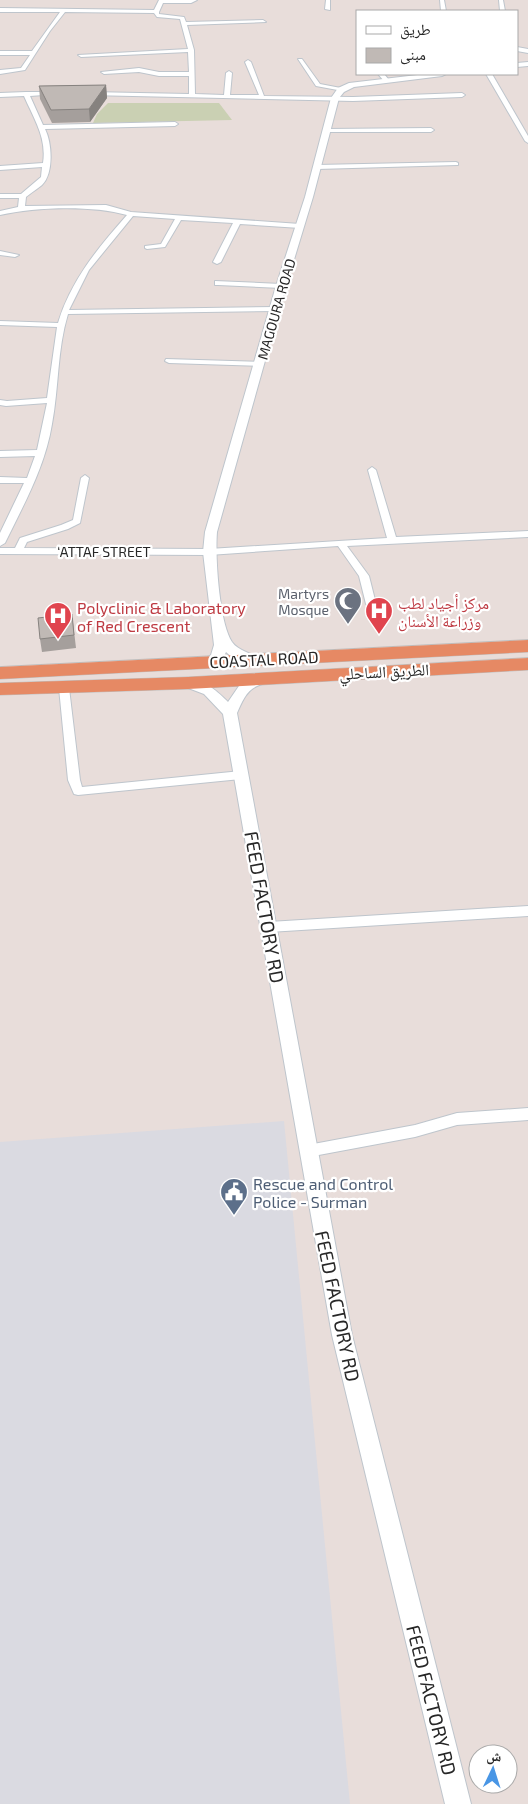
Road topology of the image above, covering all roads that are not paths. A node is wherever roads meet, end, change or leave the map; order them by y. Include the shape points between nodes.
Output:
1 (195, 0) edge
2 (328, 0) edge
3 (161, 1) edge
4 (328, 9) dead end
5 (0, 10) edge
6 (63, 12) junction
7 (156, 12) junction
8 (262, 22) dead end
9 (185, 24) junction
10 (191, 50) junction
11 (0, 53) edge
12 (34, 53) junction
13 (81, 55) dead end
14 (300, 60) dead end
15 (248, 62) dead end
16 (0, 72) edge
17 (104, 72) dead end
18 (230, 73) dead end
19 (192, 74) junction
20 (423, 75) edge
21 (490, 75) edge
22 (384, 77) edge
23 (343, 89) junction
24 (26, 94) junction
25 (63, 94) edge
26 (81, 94) edge
27 (0, 95) edge
28 (462, 95) dead end
29 (192, 96) junction
30 (227, 96) junction
31 (262, 96) junction
32 (335, 98) junction
33 (175, 124) dead end
34 (41, 127) junction
35 (430, 130) dead end
36 (327, 131) junction
37 (528, 141) edge
38 (456, 164) dead end
39 (46, 165) junction
40 (0, 168) edge
41 (317, 168) junction
42 (0, 196) edge
43 (22, 196) junction
44 (21, 208) junction
45 (0, 213) edge
46 (131, 214) junction
47 (179, 218) junction
48 (237, 222) junction
49 (300, 226) junction
50 (147, 247) dead end
51 (0, 253) edge
52 (14, 255) dead end
53 (216, 262) dead end
54 (218, 283) dead end
55 (281, 286) junction
56 (276, 309) junction
57 (65, 312) junction
58 (0, 323) edge
59 (60, 325) junction
60 (169, 361) dead end
61 (260, 364) junction
62 (50, 400) junction
63 (0, 402) edge
64 (40, 453) junction
65 (0, 454) edge
66 (372, 470) dead end
67 (85, 478) dead end
68 (0, 480) edge
69 (31, 480) junction
70 (528, 534) edge
71 (392, 540) junction
72 (0, 543) edge
73 (340, 543) junction
74 (19, 550) junction
75 (0, 551) edge
76 (209, 552) junction
77 (371, 604) dead end
78 (220, 632) junction
79 (528, 646) edge
80 (250, 659) junction
81 (210, 661) junction
82 (528, 664) edge
83 (0, 673) edge
84 (268, 677) junction
85 (188, 683) junction
86 (64, 688) junction
87 (0, 689) edge
88 (230, 713) junction
89 (241, 775) junction
90 (528, 911) edge
91 (269, 927) junction
92 (528, 1114) edge
93 (308, 1151) junction
94 (458, 1804) edge

1 - 3 street
2 - 4 street
3 - 7 street
5 - 6 street
6 - 7 street
6 - 12 street
7 - 9 street via 160,16 182,17
8 - 9 street
9 - 10 street
10 - 13 street
10 - 19 street
11 - 12 street
12 - 16 street via 22,70
14 - 23 street via 318,85
15 - 31 street
17 - 19 street via 139,70
18 - 30 street
19 - 29 street
20 - 22 street
21 - 37 street
22 - 23 street
23 - 32 street, MAGOURA ROAD
24 - 25 street
24 - 27 street
24 - 34 street
26 - 29 street
28 - 32 street
29 - 30 street
30 - 31 street
31 - 32 street
32 - 36 street, MAGOURA ROAD
33 - 34 street
34 - 39 street via 47,142
35 - 36 street
36 - 41 street, MAGOURA ROAD
38 - 41 street
39 - 40 street
39 - 43 street via 42,180
41 - 49 street, MAGOURA ROAD
42 - 43 street
43 - 44 street
44 - 45 street
44 - 46 street via 110,208
46 - 47 street
46 - 57 street via 86,269
47 - 48 street
47 - 50 street via 163,246
48 - 49 street
48 - 53 street
49 - 55 street, MAGOURA ROAD
51 - 52 street
54 - 55 street
55 - 56 street, MAGOURA ROAD
56 - 57 street
56 - 61 street, MAGOURA ROAD
57 - 59 street
58 - 59 street
59 - 62 street
60 - 61 street
61 - 76 street, MAGOURA ROAD via 216,510
62 - 63 street
62 - 64 street
64 - 65 street
64 - 69 street
66 - 71 street
67 - 74 street via 76,521 70,526 23,540
68 - 69 street
69 - 72 street
70 - 71 street, ‘ATTAF STREET
71 - 73 street, ‘ATTAF STREET
73 - 76 street, ‘ATTAF STREET
73 - 77 street via 364,576
74 - 75 street, ‘ATTAF STREET
74 - 76 street, ‘ATTAF STREET
76 - 78 street, MAGOURA ROAD
78 - 80 street, MAGOURA ROAD via 232,652
78 - 81 street, MAGOURA ROAD via 217,657
79 - 80 highway, COASTAL ROAD
80 - 81 highway, COASTAL ROAD
81 - 83 highway, COASTAL ROAD
82 - 84 highway, الطريق الساحلي
84 - 85 highway, الطريق الساحلي
84 - 88 street via 249,682
85 - 86 highway, الطريق الساحلي
85 - 88 street via 209,691
86 - 87 highway, الطريق الساحلي
86 - 89 street via 78,791
88 - 89 street, FEED FACTORY RD
89 - 91 street, FEED FACTORY RD
90 - 91 street
91 - 93 street, FEED FACTORY RD
92 - 93 street via 457,1119 415,1131
93 - 94 street, FEED FACTORY RD via 342,1335

